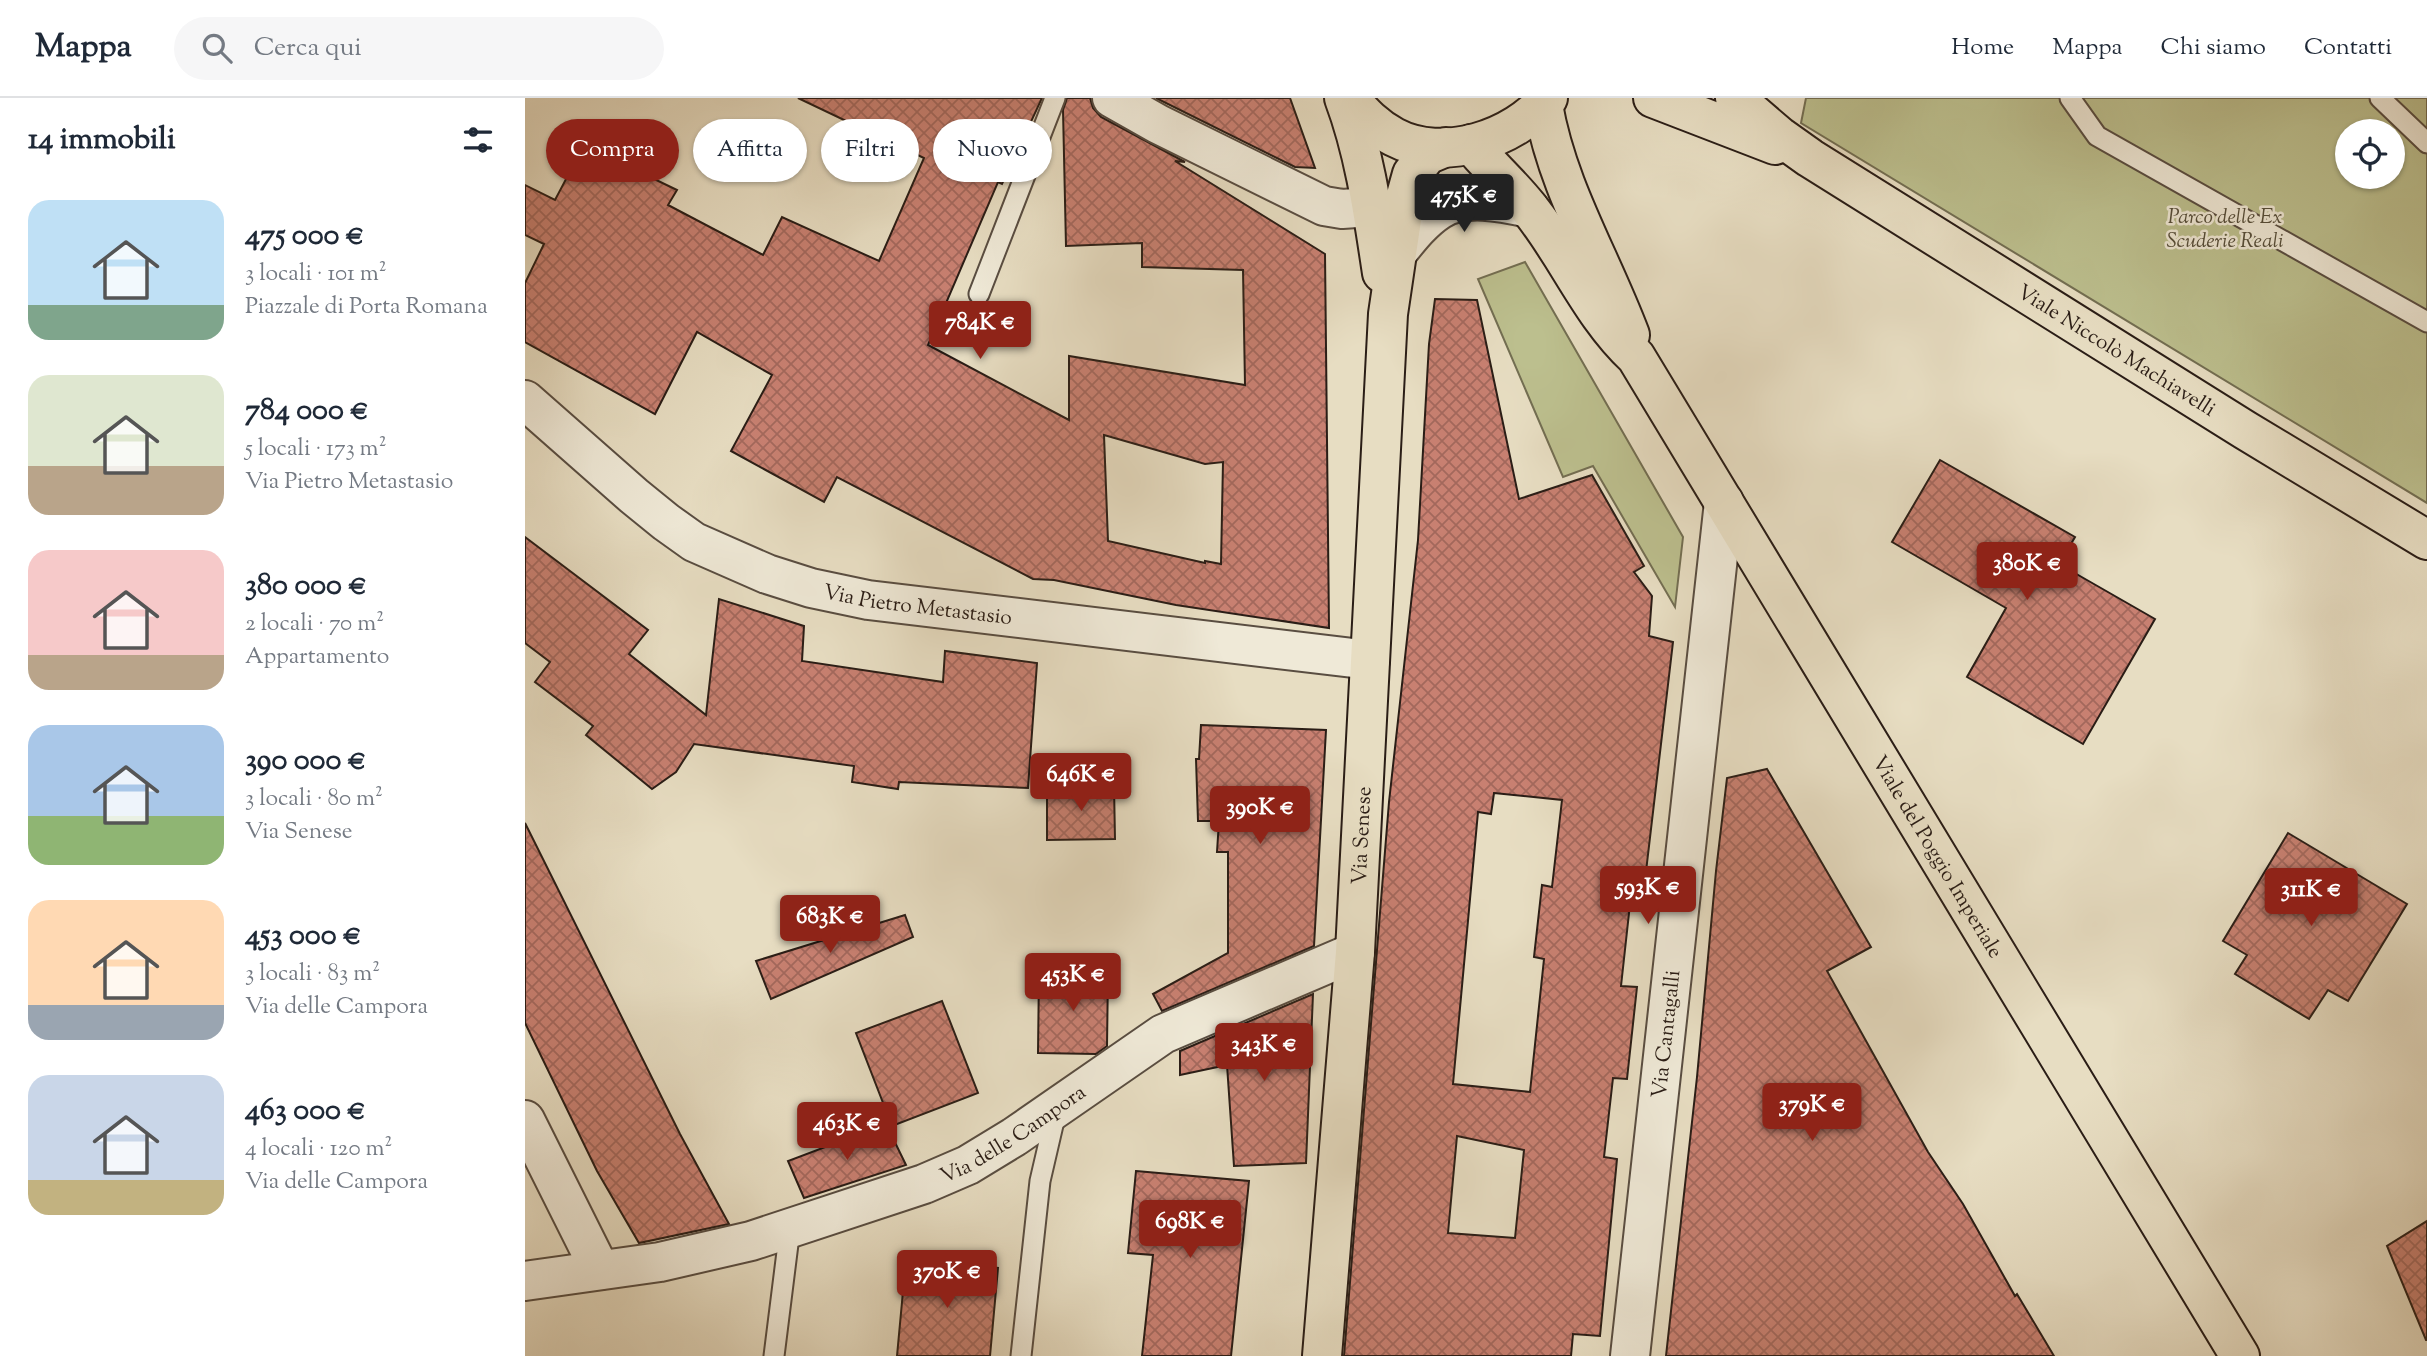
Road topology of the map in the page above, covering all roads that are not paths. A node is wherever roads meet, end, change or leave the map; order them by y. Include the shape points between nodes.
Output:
1 (1055, 98) edge
2 (1112, 98) edge
3 (1346, 98) edge
4 (1653, 98) edge
5 (1735, 98) edge
6 (2070, 98) edge
7 (2380, 98) edge
8 (1545, 101) edge
9 (2427, 143) edge
10 (1459, 145) junction
11 (1810, 158) junction
12 (1371, 207) junction
13 (1529, 208) junction
14 (1397, 253) junction
15 (979, 294) dead end
16 (1388, 314) junction
17 (2427, 322) edge
18 (1636, 357) junction
19 (525, 400) edge
20 (1724, 502) junction
21 (2427, 540) edge
22 (1370, 660) junction
23 (1355, 952) junction
24 (1057, 1107) junction
25 (525, 1120) edge
26 (790, 1228) junction
27 (600, 1270) junction
28 (525, 1281) edge
29 (774, 1356) edge
30 (1021, 1356) edge
31 (1322, 1356) edge
32 (1630, 1356) edge
33 (2239, 1356) edge

1 - 15 lane
2 - 12 street via 1324,205
3 - 10 main road via 1370,122 1397,138 1422,146
3 - 12 main road, Via Senese
4 - 11 main road, Viale Niccolò Machiavelli
5 - 11 main road, Viale Niccolò Machiavelli
6 - 17 lane via 2097,136
7 - 9 lane
8 - 10 main road via 1505,132
8 - 18 main road, Viale del Poggio Imperiale via 1557,166 1615,294
10 - 13 main road, Viale del Poggio Imperiale
10 - 14 main road, Via Senese via 1427,155 1412,174
11 - 21 main road, Viale Niccolò Machiavelli
12 - 16 main road, Via Senese
13 - 14 street via 1482,201 1440,209
13 - 18 main road, Viale del Poggio Imperiale via 1593,308
14 - 16 main road, Via Senese
16 - 22 main road, Via Senese
18 - 20 main road, Viale del Poggio Imperiale
19 - 22 street, Via Pietro Metastasio via 694,542 811,588 868,600
20 - 32 street, Via Cantagalli
20 - 33 main road, Viale del Poggio Imperiale
22 - 23 main road, Via Senese
23 - 24 street, Via delle Campora via 1163,1034
23 - 31 main road, Via Senese
24 - 26 street, Via delle Campora via 968,1165
24 - 30 lane via 1040,1181
25 - 27 street
26 - 27 street, Via delle Campora via 660,1262
26 - 29 lane
27 - 28 street, Via delle Campora

